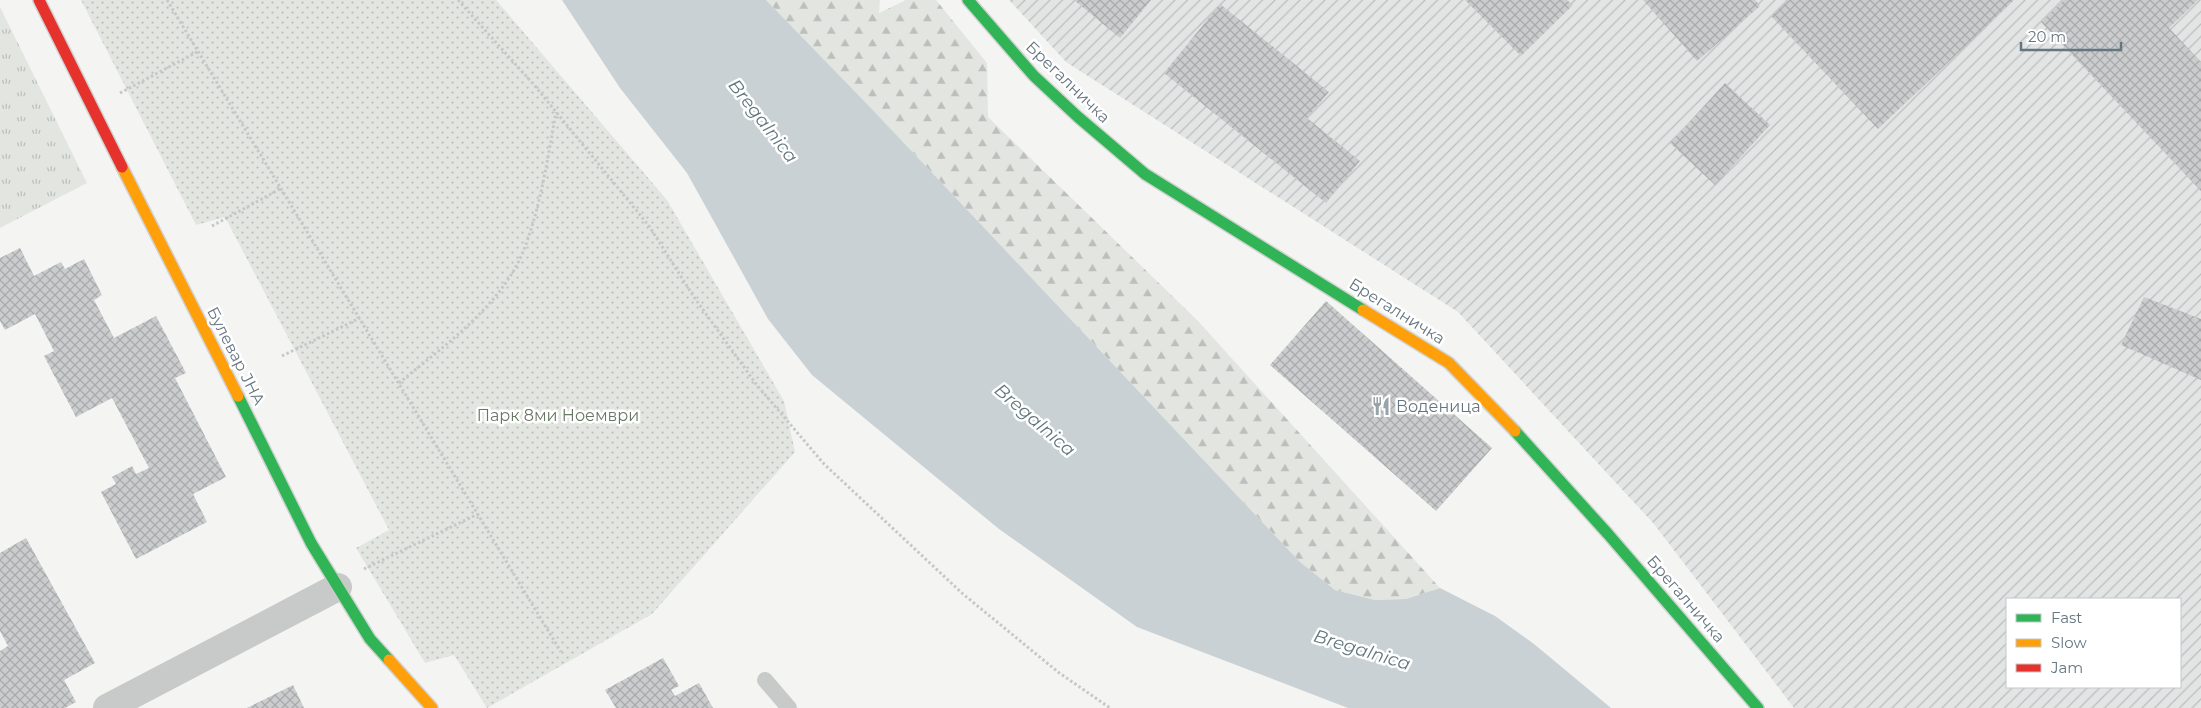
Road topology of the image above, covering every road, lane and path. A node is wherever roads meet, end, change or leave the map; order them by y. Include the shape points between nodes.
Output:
1 (39, 0) edge
2 (167, 0) edge
3 (458, 0) edge
4 (968, 0) edge
5 (199, 51) junction
6 (116, 95) dead end
7 (556, 112) junction
8 (282, 188) junction
9 (212, 226) dead end
10 (360, 318) junction
11 (282, 356) dead end
12 (399, 383) junction
13 (478, 514) junction
14 (347, 580) junction
15 (561, 652) dead end
16 (765, 680) dead end
17 (122, 705) edge
18 (432, 708) edge
19 (789, 708) edge
20 (1110, 708) edge
21 (1758, 708) edge

1 - 14 street, Булевар ЈНА via 311,544
2 - 5 path
3 - 7 path
4 - 21 street, Брегалничка via 1034,76 1145,174 1449,363 1602,527
5 - 6 path
5 - 8 path
7 - 12 path via 539,202 524,248 509,276 484,309
7 - 20 path via 649,226 694,297 756,384 824,464 963,594 1058,672
8 - 9 path
8 - 10 path
10 - 11 path
10 - 12 path
12 - 13 path
13 - 14 path
13 - 15 path
14 - 17 street
14 - 18 street, Булевар ЈНА via 370,639
16 - 19 lane

